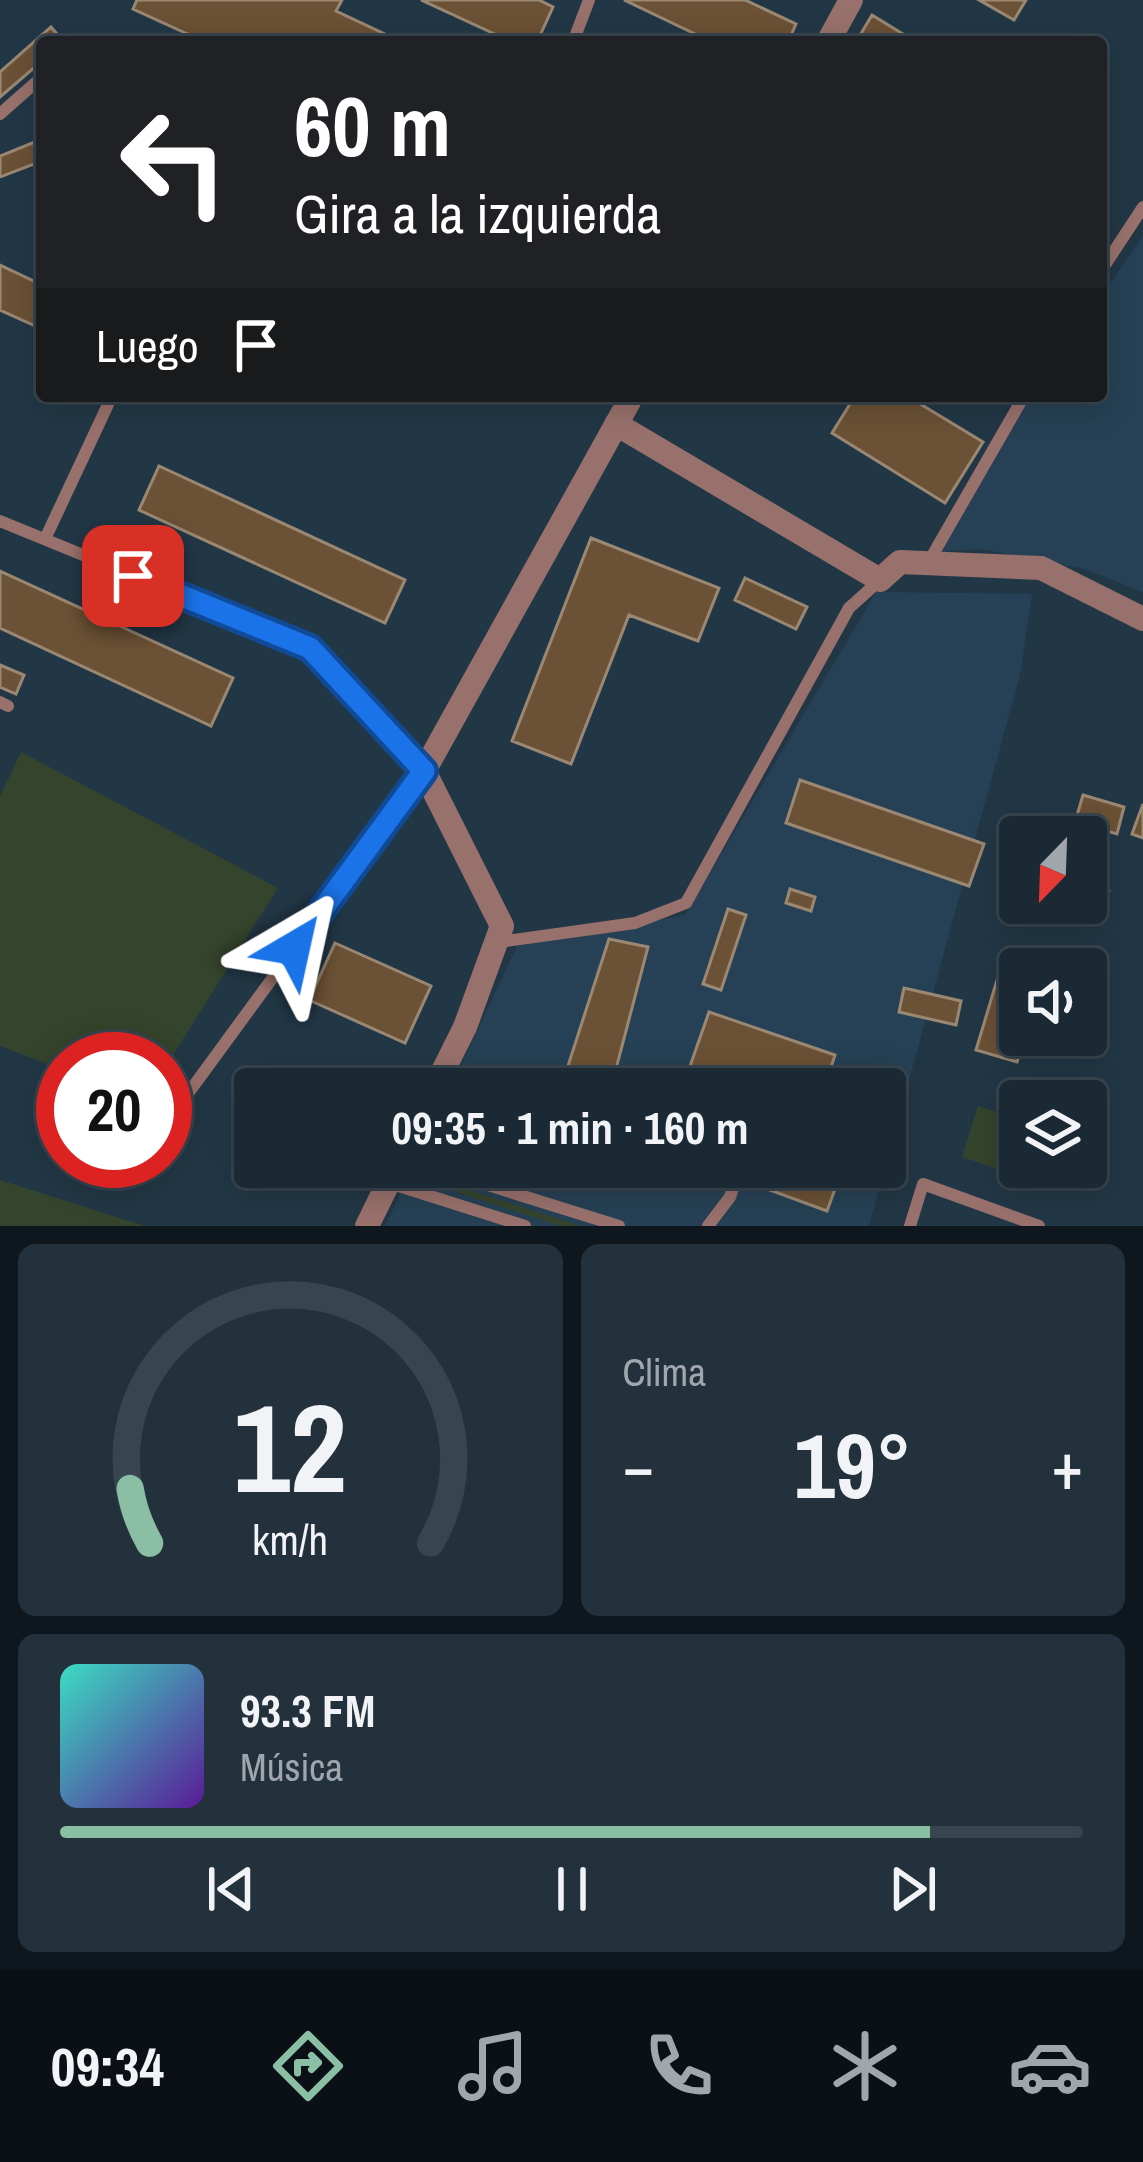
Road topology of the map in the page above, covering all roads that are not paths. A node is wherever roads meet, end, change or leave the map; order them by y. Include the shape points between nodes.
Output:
1 (589, 0) edge
2 (851, 0) edge
3 (575, 36) edge
4 (831, 36) edge
5 (36, 82) edge
6 (0, 113) edge
7 (1143, 207) edge
8 (1107, 262) edge
9 (109, 402) edge
10 (629, 402) edge
11 (1021, 402) edge
12 (616, 424) junction
13 (0, 521) edge
14 (45, 539) junction
15 (927, 564) junction
16 (880, 580) junction
17 (1143, 619) edge
18 (424, 771) junction
19 (499, 942) junction
20 (444, 1068) edge
21 (192, 1088) edge
22 (386, 1188) edge
23 (426, 1188) edge
24 (497, 1188) edge
25 (733, 1188) edge
26 (367, 1226) edge
27 (525, 1226) edge
28 (619, 1226) edge
29 (708, 1226) edge
30 (910, 1226) edge
31 (1039, 1226) edge

1 - 3 lane
2 - 4 street
5 - 6 lane
7 - 8 lane
9 - 14 lane
10 - 12 street
11 - 15 lane
12 - 16 street
12 - 18 street
13 - 14 lane
14 - 18 lane via 310,648
15 - 16 street via 900,562
15 - 17 street via 1041,568
16 - 19 lane via 849,608 686,903 635,923
18 - 19 street via 502,926
18 - 21 lane
19 - 20 street
22 - 26 street
23 - 27 lane
24 - 28 lane
25 - 29 lane
30 - 31 lane via 922,1184

